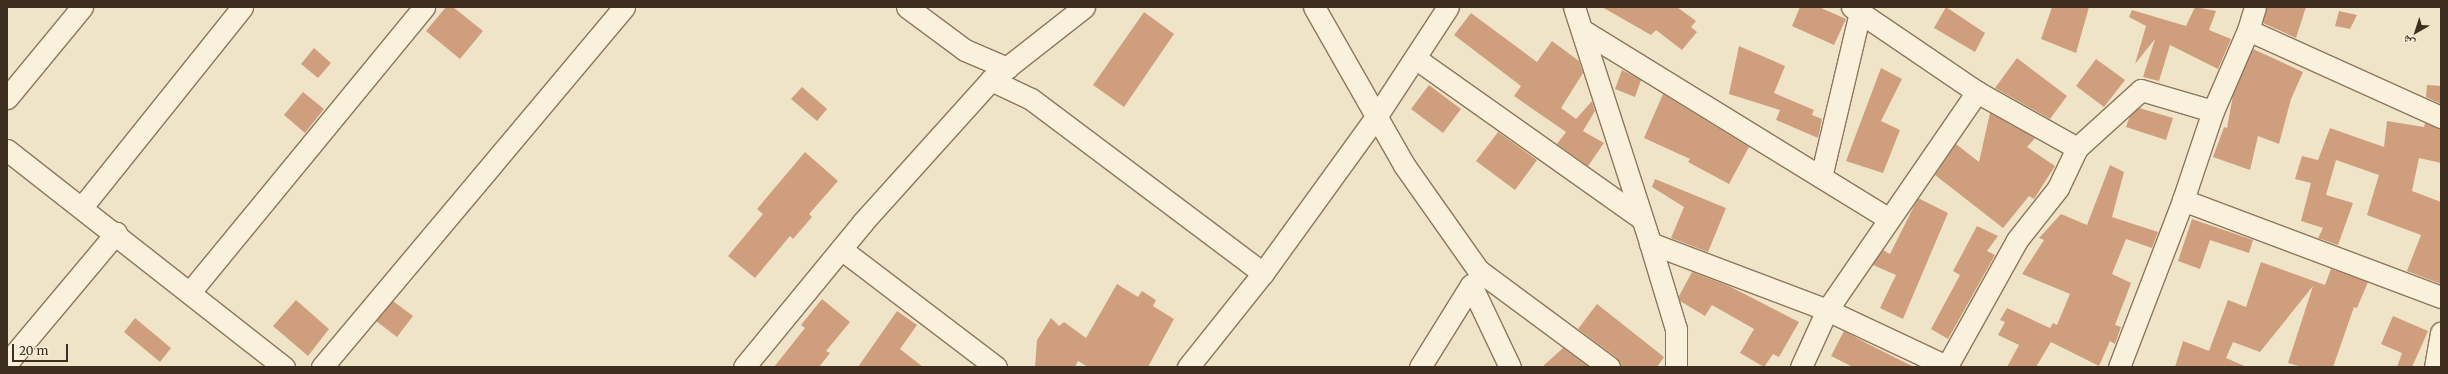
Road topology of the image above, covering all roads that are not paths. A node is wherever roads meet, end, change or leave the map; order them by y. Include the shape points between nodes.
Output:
1 (82, 7) edge
2 (242, 7) edge
3 (424, 7) edge
4 (624, 7) edge
5 (907, 7) edge
6 (1084, 7) edge
7 (1314, 7) edge
8 (1448, 7) edge
9 (1574, 7) edge
10 (2255, 7) edge
11 (1856, 10) edge
12 (1582, 30) junction
13 (2248, 30) junction
14 (1415, 58) junction
15 (1007, 68) junction
16 (991, 80) junction
17 (1977, 92) junction
18 (7, 98) edge
19 (2213, 112) junction
20 (1376, 117) junction
21 (2441, 118) edge
22 (2077, 148) junction
23 (7, 150) edge
24 (1821, 177) junction
25 (2183, 200) junction
26 (82, 207) junction
27 (1888, 218) junction
28 (1642, 219) junction
29 (116, 233) junction
30 (1650, 243) junction
31 (841, 249) junction
32 (1263, 273) junction
33 (1474, 277) junction
34 (190, 292) junction
35 (2441, 297) edge
36 (1828, 310) junction
37 (2441, 333) edge
38 (7, 363) edge
39 (990, 365) edge
40 (284, 367) edge
41 (322, 367) edge
42 (744, 367) edge
43 (1188, 367) edge
44 (1420, 367) edge
45 (1510, 367) edge
46 (1609, 367) edge
47 (1676, 367) edge
48 (1801, 367) edge
49 (1947, 367) edge
50 (2119, 367) edge
51 (2435, 367) edge

1 - 18 street
2 - 26 street
3 - 34 street
4 - 41 street
5 - 15 street via 966,50
6 - 15 street
7 - 20 street
8 - 14 street
9 - 12 street
10 - 13 street
11 - 17 street
11 - 24 street
12 - 24 street
12 - 28 street
13 - 19 street
13 - 21 street
14 - 20 street
14 - 28 street
15 - 16 street
16 - 31 street
16 - 32 street via 1031,100
17 - 22 street
17 - 27 street
19 - 22 street via 2141,90
19 - 25 street
20 - 32 street
20 - 33 street
22 - 49 street via 2058,188 2017,240
23 - 26 street
24 - 27 street
25 - 35 street
25 - 50 street
26 - 29 street
27 - 36 street
28 - 30 street
29 - 34 street
29 - 38 street
30 - 36 street
30 - 47 street via 1676,329
31 - 39 street
31 - 42 street
32 - 43 street
33 - 44 street
33 - 45 street
33 - 46 street
34 - 40 street
36 - 48 street
36 - 49 street
37 - 51 street

